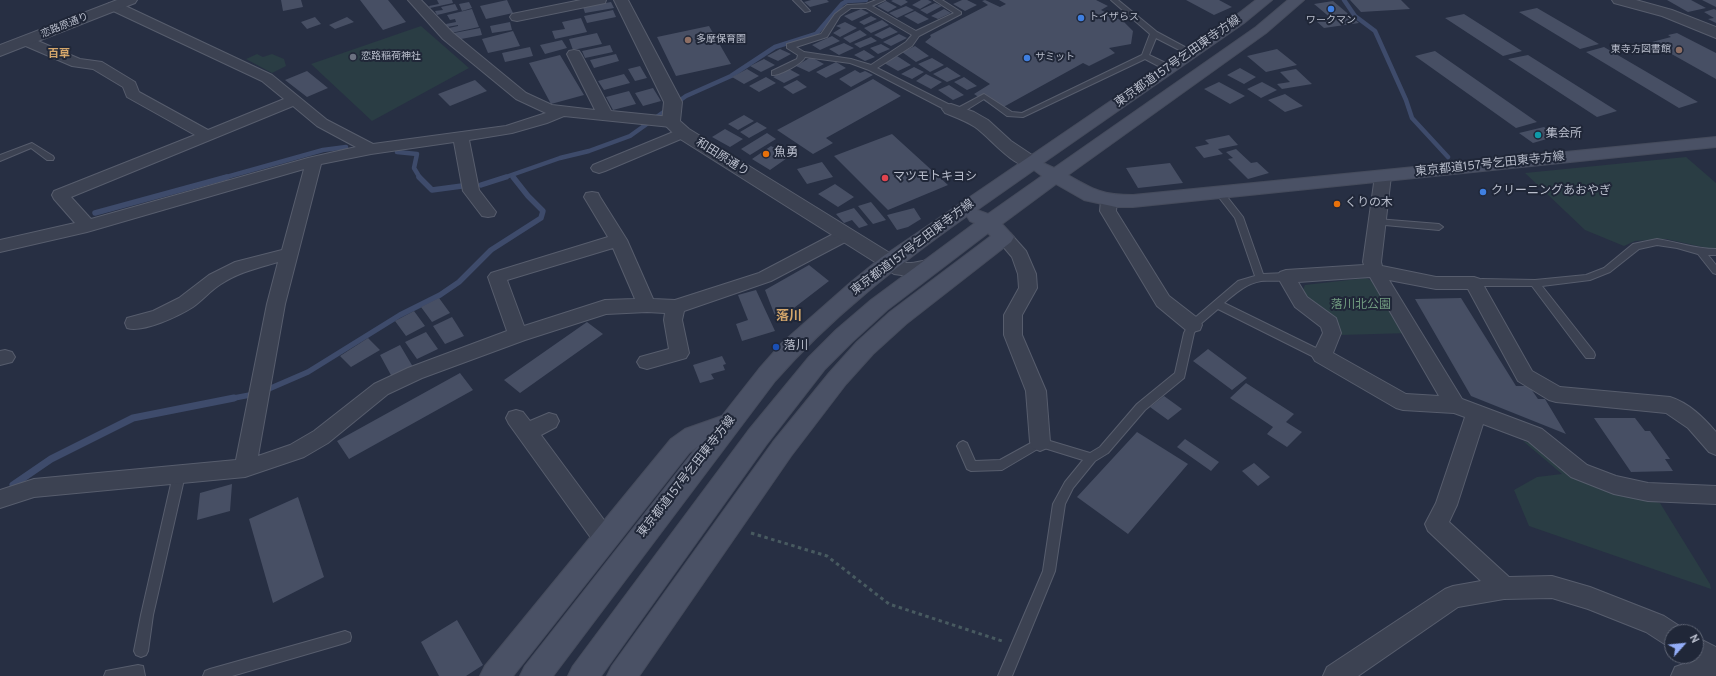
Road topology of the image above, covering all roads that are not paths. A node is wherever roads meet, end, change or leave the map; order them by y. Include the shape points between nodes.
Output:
1 (130, 0) edge
2 (414, 0) edge
3 (600, 0) edge
4 (621, 0) edge
5 (796, 0) edge
6 (882, 0) edge
7 (937, 0) edge
8 (1114, 0) edge
9 (1265, 0) edge
10 (1297, 0) edge
11 (1626, 1) edge
12 (114, 6) junction
13 (867, 6) junction
14 (807, 11) dead end
15 (517, 18) dead end
16 (1716, 33) edge
17 (916, 34) junction
18 (1154, 34) junction
19 (26, 41) junction
20 (0, 51) edge
21 (1192, 53) junction
22 (574, 54) dead end
23 (802, 54) junction
24 (1145, 56) junction
25 (872, 68) junction
26 (1170, 68) junction
27 (775, 73) dead end
28 (293, 101) junction
29 (954, 110) junction
30 (562, 111) junction
31 (605, 115) junction
32 (671, 118) junction
33 (207, 135) junction
34 (461, 138) junction
35 (1716, 142) edge
36 (371, 149) junction
37 (0, 158) edge
38 (50, 158) dead end
39 (314, 161) junction
40 (1032, 163) junction
41 (599, 168) dead end
42 (1055, 176) junction
43 (1383, 176) junction
44 (1218, 191) junction
45 (592, 197) dead end
46 (1109, 200) junction
47 (488, 212) dead end
48 (947, 221) junction
49 (1377, 222) junction
50 (87, 226) junction
51 (1439, 227) dead end
52 (996, 230) junction
53 (845, 235) junction
54 (618, 240) junction
55 (0, 246) edge
56 (1701, 252) junction
57 (1716, 252) edge
58 (288, 254) junction
59 (889, 262) junction
60 (932, 265) junction
61 (1375, 271) junction
62 (1716, 271) edge
63 (1286, 276) junction
64 (1260, 278) junction
65 (1474, 283) junction
66 (1535, 283) junction
67 (1217, 304) junction
68 (648, 305) junction
69 (676, 307) junction
70 (134, 323) dead end
71 (1193, 325) junction
72 (518, 335) junction
73 (1590, 355) dead end
74 (1322, 356) junction
75 (647, 362) dead end
76 (1455, 405) junction
77 (1476, 414) junction
78 (549, 421) dead end
79 (729, 423) junction
80 (1040, 442) junction
81 (963, 446) dead end
82 (1716, 446) edge
83 (1091, 458) junction
84 (244, 468) junction
85 (179, 475) junction
86 (1716, 495) edge
87 (0, 499) edge
88 (608, 537) junction
89 (1504, 588) junction
90 (1664, 630) edge
91 (345, 636) dead end
92 (141, 652) dead end
93 (1704, 655) edge
94 (1716, 663) edge
95 (112, 676) edge
96 (138, 676) edge
97 (210, 676) edge
98 (495, 676) edge
99 (535, 676) edge
100 (583, 676) edge
101 (622, 676) edge
102 (1005, 676) edge
103 (1336, 676) edge
104 (1684, 676) edge

1 - 12 street, 恋路原通り
2 - 30 street via 448,36 521,96 548,109
3 - 15 street
4 - 32 street
5 - 14 lane
6 - 13 lane
7 - 17 lane via 959,13
8 - 18 lane
9 - 21 main road, 東京都道157号乞田東寺方線
10 - 42 main road, 東京都道157号乞田東寺方線 via 1261,30
11 - 16 street via 1673,15
12 - 19 street, 恋路原通り
12 - 28 street via 267,78
13 - 17 lane
13 - 23 lane via 849,6 838,15 824,35 790,46
17 - 25 lane via 909,44
18 - 21 lane
18 - 24 lane
19 - 20 street, 恋路原通り
19 - 33 street via 77,63 97,65 130,85 132,94
21 - 26 main road, 東京都道157号乞田東寺方線
22 - 31 street
23 - 25 lane via 851,61
23 - 27 lane via 800,60
24 - 26 lane
24 - 29 lane via 1023,115 1010,114 984,96
25 - 29 lane
26 - 40 main road, 東京都道157号乞田東寺方線
28 - 33 street
28 - 36 street via 322,123
29 - 40 street via 982,124 1005,145
30 - 31 street
30 - 34 street via 507,130
31 - 32 street
32 - 41 street
32 - 53 street, 和田原通り
33 - 50 street via 60,195
34 - 36 street
34 - 47 street via 471,191
35 - 43 main road, 東京都道157号乞田東寺方線
36 - 39 street
37 - 38 lane via 32,145
39 - 50 street
39 - 58 street
40 - 42 main road
40 - 48 main road, 東京都道157号乞田東寺方線
42 - 46 main road, 東京都道157号乞田東寺方線 via 1092,196
42 - 52 main road, 東京都道157号乞田東寺方線
43 - 44 main road, 東京都道157号乞田東寺方線
43 - 49 street
44 - 46 main road, 東京都道157号乞田東寺方線 via 1133,201
44 - 64 lane via 1239,216
45 - 54 street
46 - 71 street via 1108,211 1163,301
48 - 52 main road via 962,216 976,216
48 - 59 main road, 東京都道157号乞田東寺方線
49 - 51 lane
49 - 61 street via 1372,262
50 - 55 street
52 - 60 main road, 東京都道157号乞田東寺方線
52 - 80 street via 1020,255 1027,274 1028,288 1013,315 1013,335 1036,391
52 - 101 main road via 865,348 817,402
53 - 59 street, 和田原通り
53 - 69 street via 765,277
54 - 68 street
54 - 72 street via 580,245 497,277
56 - 57 lane
56 - 62 lane
56 - 66 lane via 1657,242 1636,246 1607,270 1587,278
58 - 70 street via 242,266 215,279 185,303 159,316
58 - 84 street
59 - 60 street, 和田原通り via 901,269 912,271 923,270
59 - 79 main road, 東京都道157号乞田東寺方線 via 790,349
60 - 100 main road, 東京都道157号乞田東寺方線 via 855,326 803,379
61 - 63 street
61 - 65 street via 1436,283
61 - 76 street
63 - 64 lane
63 - 74 street via 1301,302 1329,323 1332,334
64 - 67 lane via 1241,284
65 - 66 lane
65 - 82 street via 1525,376 1556,394 1670,406 1695,422
66 - 73 lane
67 - 71 lane
67 - 74 lane
68 - 69 street
68 - 72 street via 605,307
69 - 75 street via 673,320 679,354
71 - 83 lane via 1180,375 1141,407 1104,450
72 - 84 street via 408,376 381,389 321,436 297,450
74 - 76 street via 1403,402
76 - 77 street
77 - 86 street via 1535,435 1579,471 1614,485 1648,492
77 - 89 street via 1446,505 1436,524
78 - 88 street via 522,426 598,531
79 - 88 main road via 694,436 680,446
79 - 99 main road, 東京都道157号乞田東寺方線
80 - 81 lane via 1002,465 970,466
80 - 83 lane
83 - 102 lane via 1069,485 1059,504 1049,571
84 - 85 street
85 - 87 street via 34,488
85 - 92 lane
88 - 98 main road
89 - 90 street via 1552,587 1590,598
89 - 103 street via 1453,597
91 - 97 lane
93 - 94 street
94 - 104 street
95 - 96 lane via 138,672

